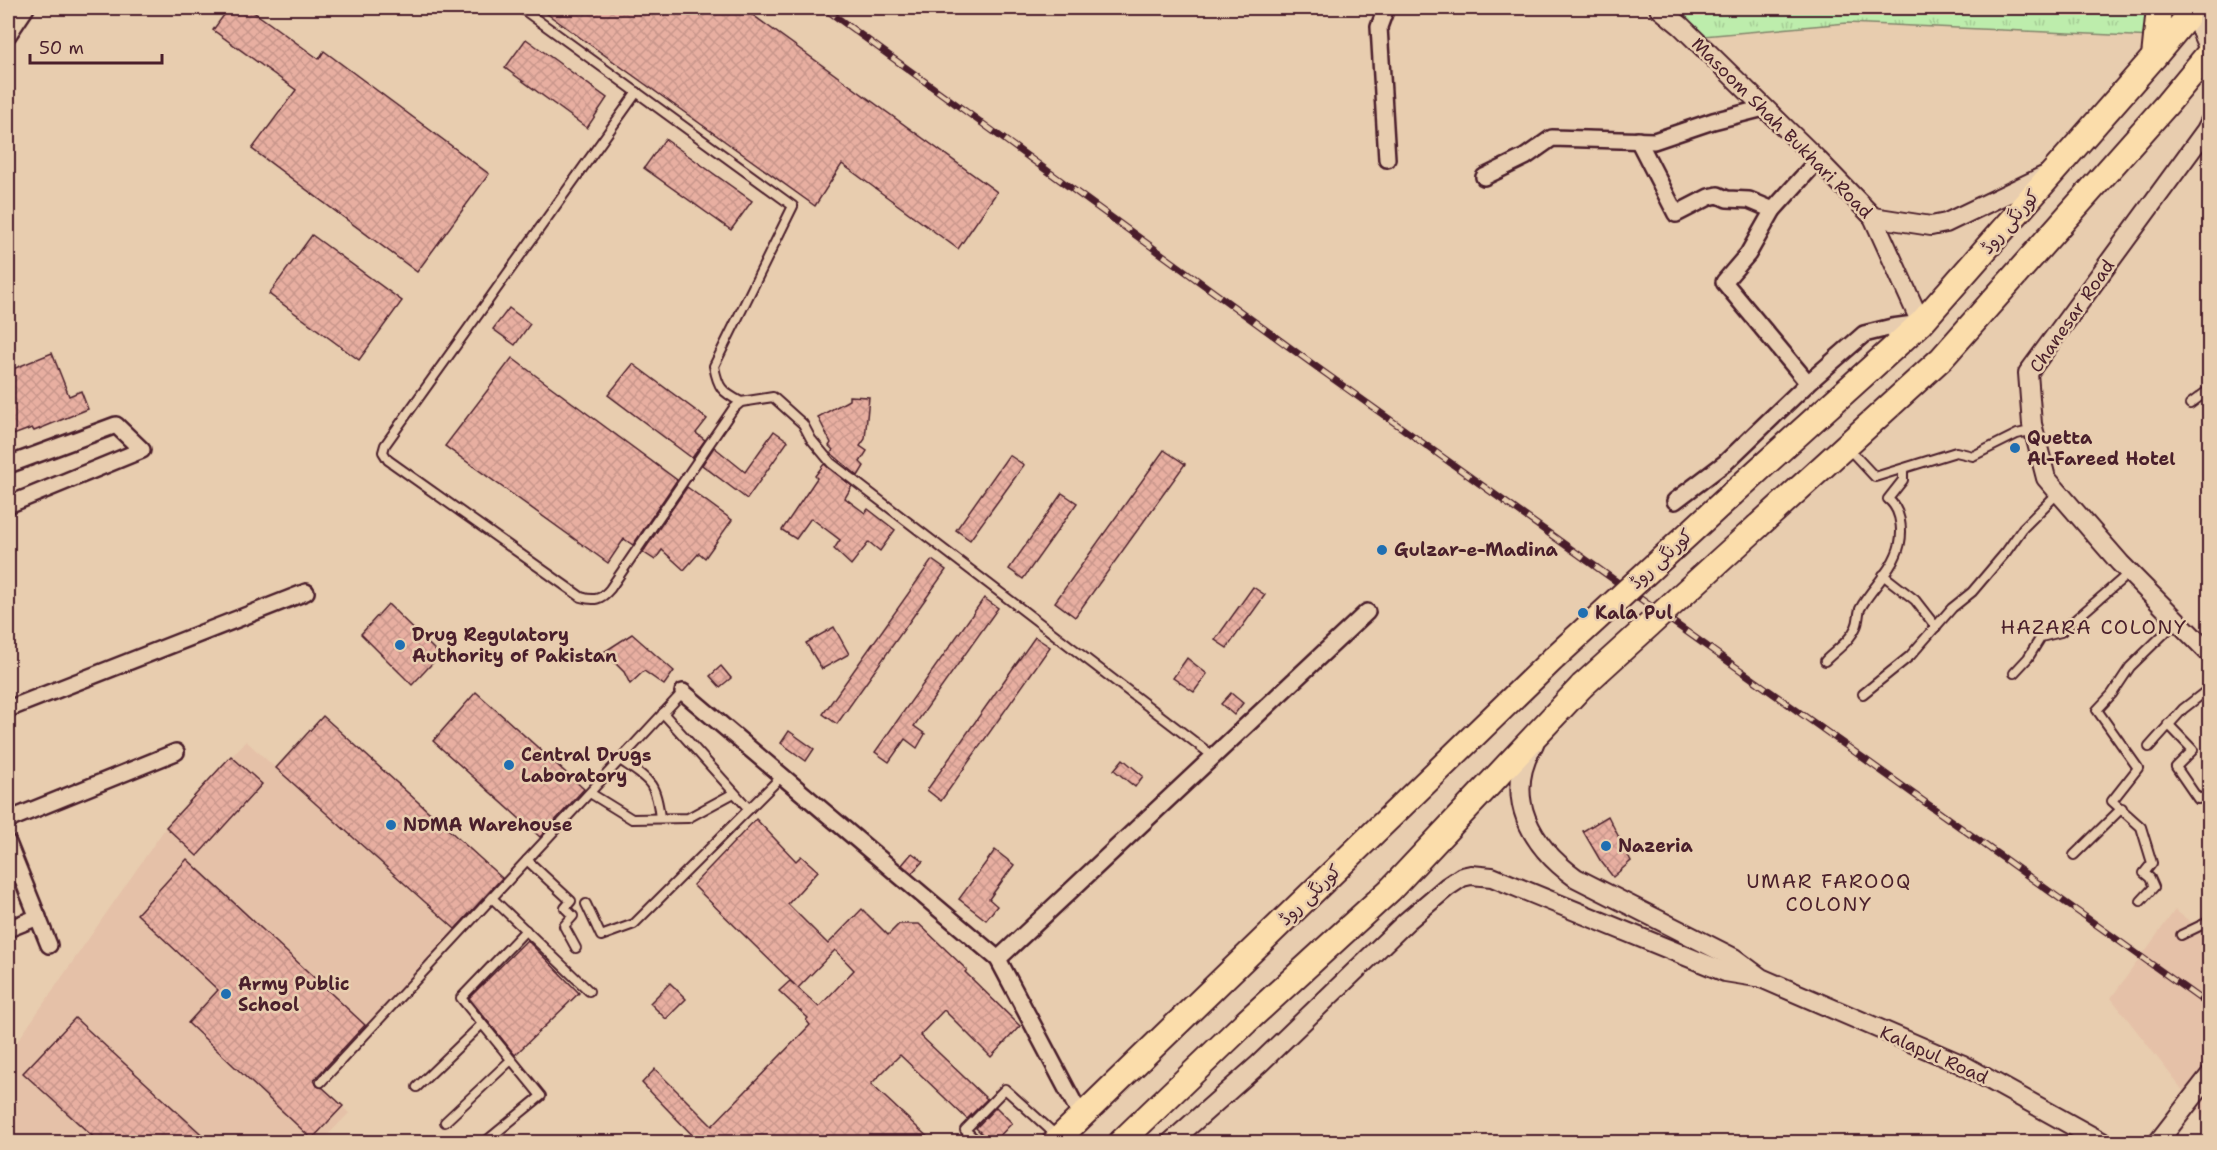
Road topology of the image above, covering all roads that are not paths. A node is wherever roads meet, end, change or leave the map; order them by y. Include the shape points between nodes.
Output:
1 (521, 8) edge
2 (1386, 8) edge
3 (1659, 8) edge
4 (2159, 8) edge
5 (2193, 9) edge
6 (17, 13) edge
7 (8, 35) edge
8 (2210, 52) edge
9 (2154, 57) junction
10 (637, 92) junction
11 (1764, 108) junction
12 (2210, 122) edge
13 (1638, 140) junction
14 (1387, 159) dead end
15 (1818, 160) junction
16 (2056, 170) junction
17 (1485, 177) dead end
18 (1773, 210) junction
19 (1873, 217) junction
20 (1921, 323) junction
21 (1808, 382) junction
22 (2210, 389) edge
23 (741, 402) junction
24 (2190, 405) dead end
25 (2034, 430) junction
26 (1846, 446) junction
27 (8, 465) edge
28 (1903, 469) junction
29 (2059, 492) junction
30 (1675, 501) dead end
31 (8, 505) edge
32 (2129, 573) junction
33 (1883, 575) junction
34 (306, 592) dead end
35 (1367, 612) dead end
36 (2177, 621) junction
37 (1935, 627) junction
38 (2210, 654) edge
39 (1825, 661) dead end
40 (2014, 674) dead end
41 (2210, 688) edge
42 (683, 692) joint
43 (1863, 694) dead end
44 (8, 709) edge
45 (663, 713) junction
46 (1548, 722) junction
47 (2168, 724) junction
48 (2149, 747) dead end
49 (176, 752) dead end
50 (1213, 756) junction
51 (620, 760) junction
52 (782, 776) junction
53 (590, 793) junction
54 (734, 793) junction
55 (2210, 801) edge
56 (2122, 808) junction
57 (749, 809) junction
58 (660, 818) junction
59 (8, 820) edge
60 (8, 843) edge
61 (2074, 855) dead end
62 (527, 860) junction
63 (492, 898) junction
64 (2141, 902) dead end
65 (586, 904) dead end
66 (38, 917) junction
67 (2210, 921) edge
68 (8, 929) edge
69 (526, 930) junction
70 (2181, 935) dead end
71 (49, 945) dead end
72 (576, 948) dead end
73 (998, 959) junction
74 (1761, 978) junction
75 (590, 991) dead end
76 (482, 1024) junction
77 (511, 1060) junction
78 (2210, 1075) edge
79 (321, 1082) dead end
80 (417, 1087) dead end
81 (1081, 1116) junction
82 (445, 1122) dead end
83 (1059, 1141) edge
84 (485, 1143) edge
85 (978, 1143) edge
86 (1121, 1143) edge
87 (1171, 1143) edge
88 (2103, 1143) edge
89 (2158, 1143) edge

1 - 10 lane
2 - 14 street via 1379,27
3 - 11 street, Masoom Shah Bukhari Road
4 - 9 main road
5 - 8 street
5 - 9 main road, کورنگی روڈ
6 - 7 street
8 - 26 main road via 1942,358
9 - 16 main road, کورنگی روڈ
10 - 23 lane via 793,207 714,366 724,393
10 - 23 lane via 383,452 388,460 581,597 597,600 610,589
11 - 13 street via 1654,141
11 - 15 street, Masoom Shah Bukhari Road
12 - 25 street, Chanesar Road via 2028,373
13 - 17 street via 1552,138 1526,157
13 - 18 street via 1676,214 1718,195 1749,200
15 - 18 street
15 - 19 street, Masoom Shah Bukhari Road
16 - 19 street via 1946,223 1931,225
16 - 20 main road, کورنگی روڈ
18 - 21 street via 1748,254 1724,282
19 - 20 street, Masoom Shah Bukhari Road
20 - 21 street via 1864,334
20 - 81 main road, کورنگی روڈ, bridge via 1554,658
21 - 30 street via 1725,463
22 - 24 lane
23 - 50 lane via 773,397 803,424 831,463
25 - 28 lane via 1973,456 1956,452
25 - 29 street, Chanesar Road via 2046,478
26 - 28 lane via 1875,477
26 - 46 main road, bridge via 1582,686
27 - 31 street via 116,425 142,450
28 - 33 lane via 1903,480 1888,499 1900,519 1901,531 1896,555
29 - 32 street, Chanesar Road
29 - 37 lane via 2023,528 1972,592
32 - 36 street, Chanesar Road
32 - 40 lane via 2061,632 2041,637
33 - 37 lane via 1915,600
33 - 39 lane via 1859,612 1850,637
34 - 44 street
35 - 50 street
36 - 38 street, Chanesar Road
36 - 56 lane via 2130,667 2097,710 2138,768 2112,801
37 - 43 lane via 1910,656
41 - 47 lane
42 - 45 lane
42 - 52 street
45 - 51 lane
45 - 54 lane
46 - 74 street via 1528,754 1520,792 1524,816 1534,837 1552,859 1576,878 1734,958
46 - 86 main road via 1390,890
47 - 48 lane
47 - 55 lane via 2193,750 2176,767 2198,799 2207,796
49 - 59 street
50 - 73 street
51 - 53 lane
51 - 58 lane via 648,779 658,796
52 - 57 lane
52 - 73 street
53 - 58 lane via 632,819
53 - 62 lane
54 - 57 lane
54 - 58 lane via 688,818
56 - 61 lane
56 - 64 lane via 2141,827 2152,863 2144,873 2154,886
57 - 65 lane via 634,924 601,936
60 - 66 street
62 - 63 lane
62 - 72 lane via 571,901 566,908 573,916 564,926
63 - 69 lane
63 - 79 lane
66 - 68 street
66 - 71 street
67 - 70 lane
69 - 75 lane
69 - 76 lane via 461,998
73 - 81 street
74 - 87 street via 1725,972 1518,886 1471,875 1447,886 1407,921
74 - 88 street, Kalapul Road via 1961,1064
76 - 77 lane
76 - 80 lane
77 - 82 lane
77 - 84 lane via 541,1096
78 - 89 street
81 - 83 main road, کورنگی روڈ
83 - 85 lane via 1005,1089 965,1130

